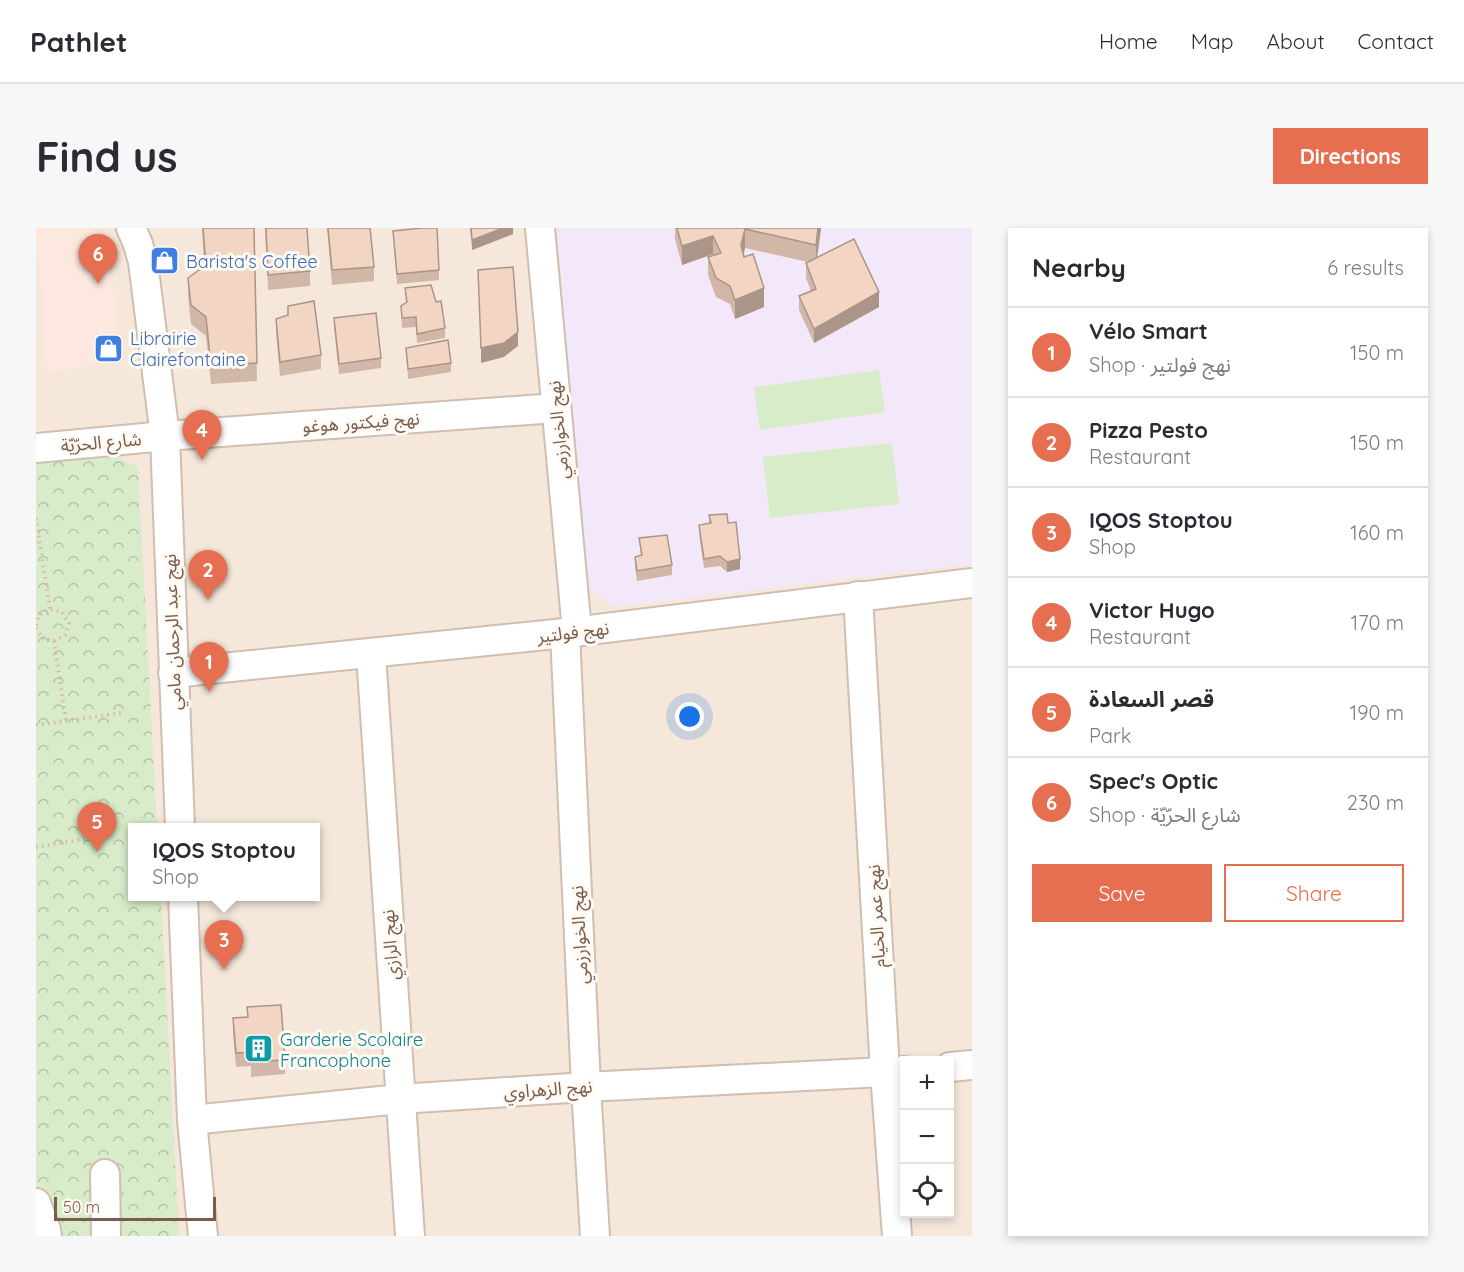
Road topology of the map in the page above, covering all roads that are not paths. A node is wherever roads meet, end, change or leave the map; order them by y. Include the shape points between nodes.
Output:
1 (131, 228) edge
2 (540, 228) edge
3 (556, 408) junction
4 (165, 436) junction
5 (36, 448) edge
6 (972, 583) edge
7 (858, 596) junction
8 (571, 632) junction
9 (371, 654) junction
10 (173, 673) junction
11 (180, 823) edge
12 (183, 901) edge
13 (972, 1065) edge
14 (954, 1067) edge
15 (895, 1072) edge
16 (586, 1087) junction
17 (400, 1099) junction
18 (192, 1120) junction
19 (105, 1174) dead end
20 (36, 1203) edge
21 (46, 1236) edge
22 (106, 1236) edge
23 (203, 1236) edge
24 (410, 1236) edge
25 (595, 1236) edge
26 (897, 1236) edge

1 - 4 street, نهج عبد الرحمان مامي via 143,262
2 - 3 street, نهج الخوارزمي
3 - 4 street, نهج فيكتور هوغو
3 - 8 street, نهج الخوارزمي
4 - 5 street, شارع الحرّيّة
4 - 10 street, نهج عبد الرحمان مامي
6 - 7 street, نهج فولتير
7 - 8 street, نهج فولتير
7 - 15 street, نهج عمر الخيام
8 - 9 street, نهج فولتير
8 - 16 street, نهج الخوارزمي
9 - 10 street, نهج فولتير
9 - 17 street, نهج الرازي
10 - 11 street, نهج عبد الرحمان مامي
12 - 18 street
13 - 14 street
15 - 16 street, نهج الزهراوي
15 - 26 street, نهج عمر الخيام
16 - 17 street, نهج الزهراوي
16 - 25 street, نهج الخوارزمي
17 - 18 street, نهج الزهراوي
17 - 24 street, نهج الرازي
18 - 23 street
19 - 22 street
20 - 21 street

